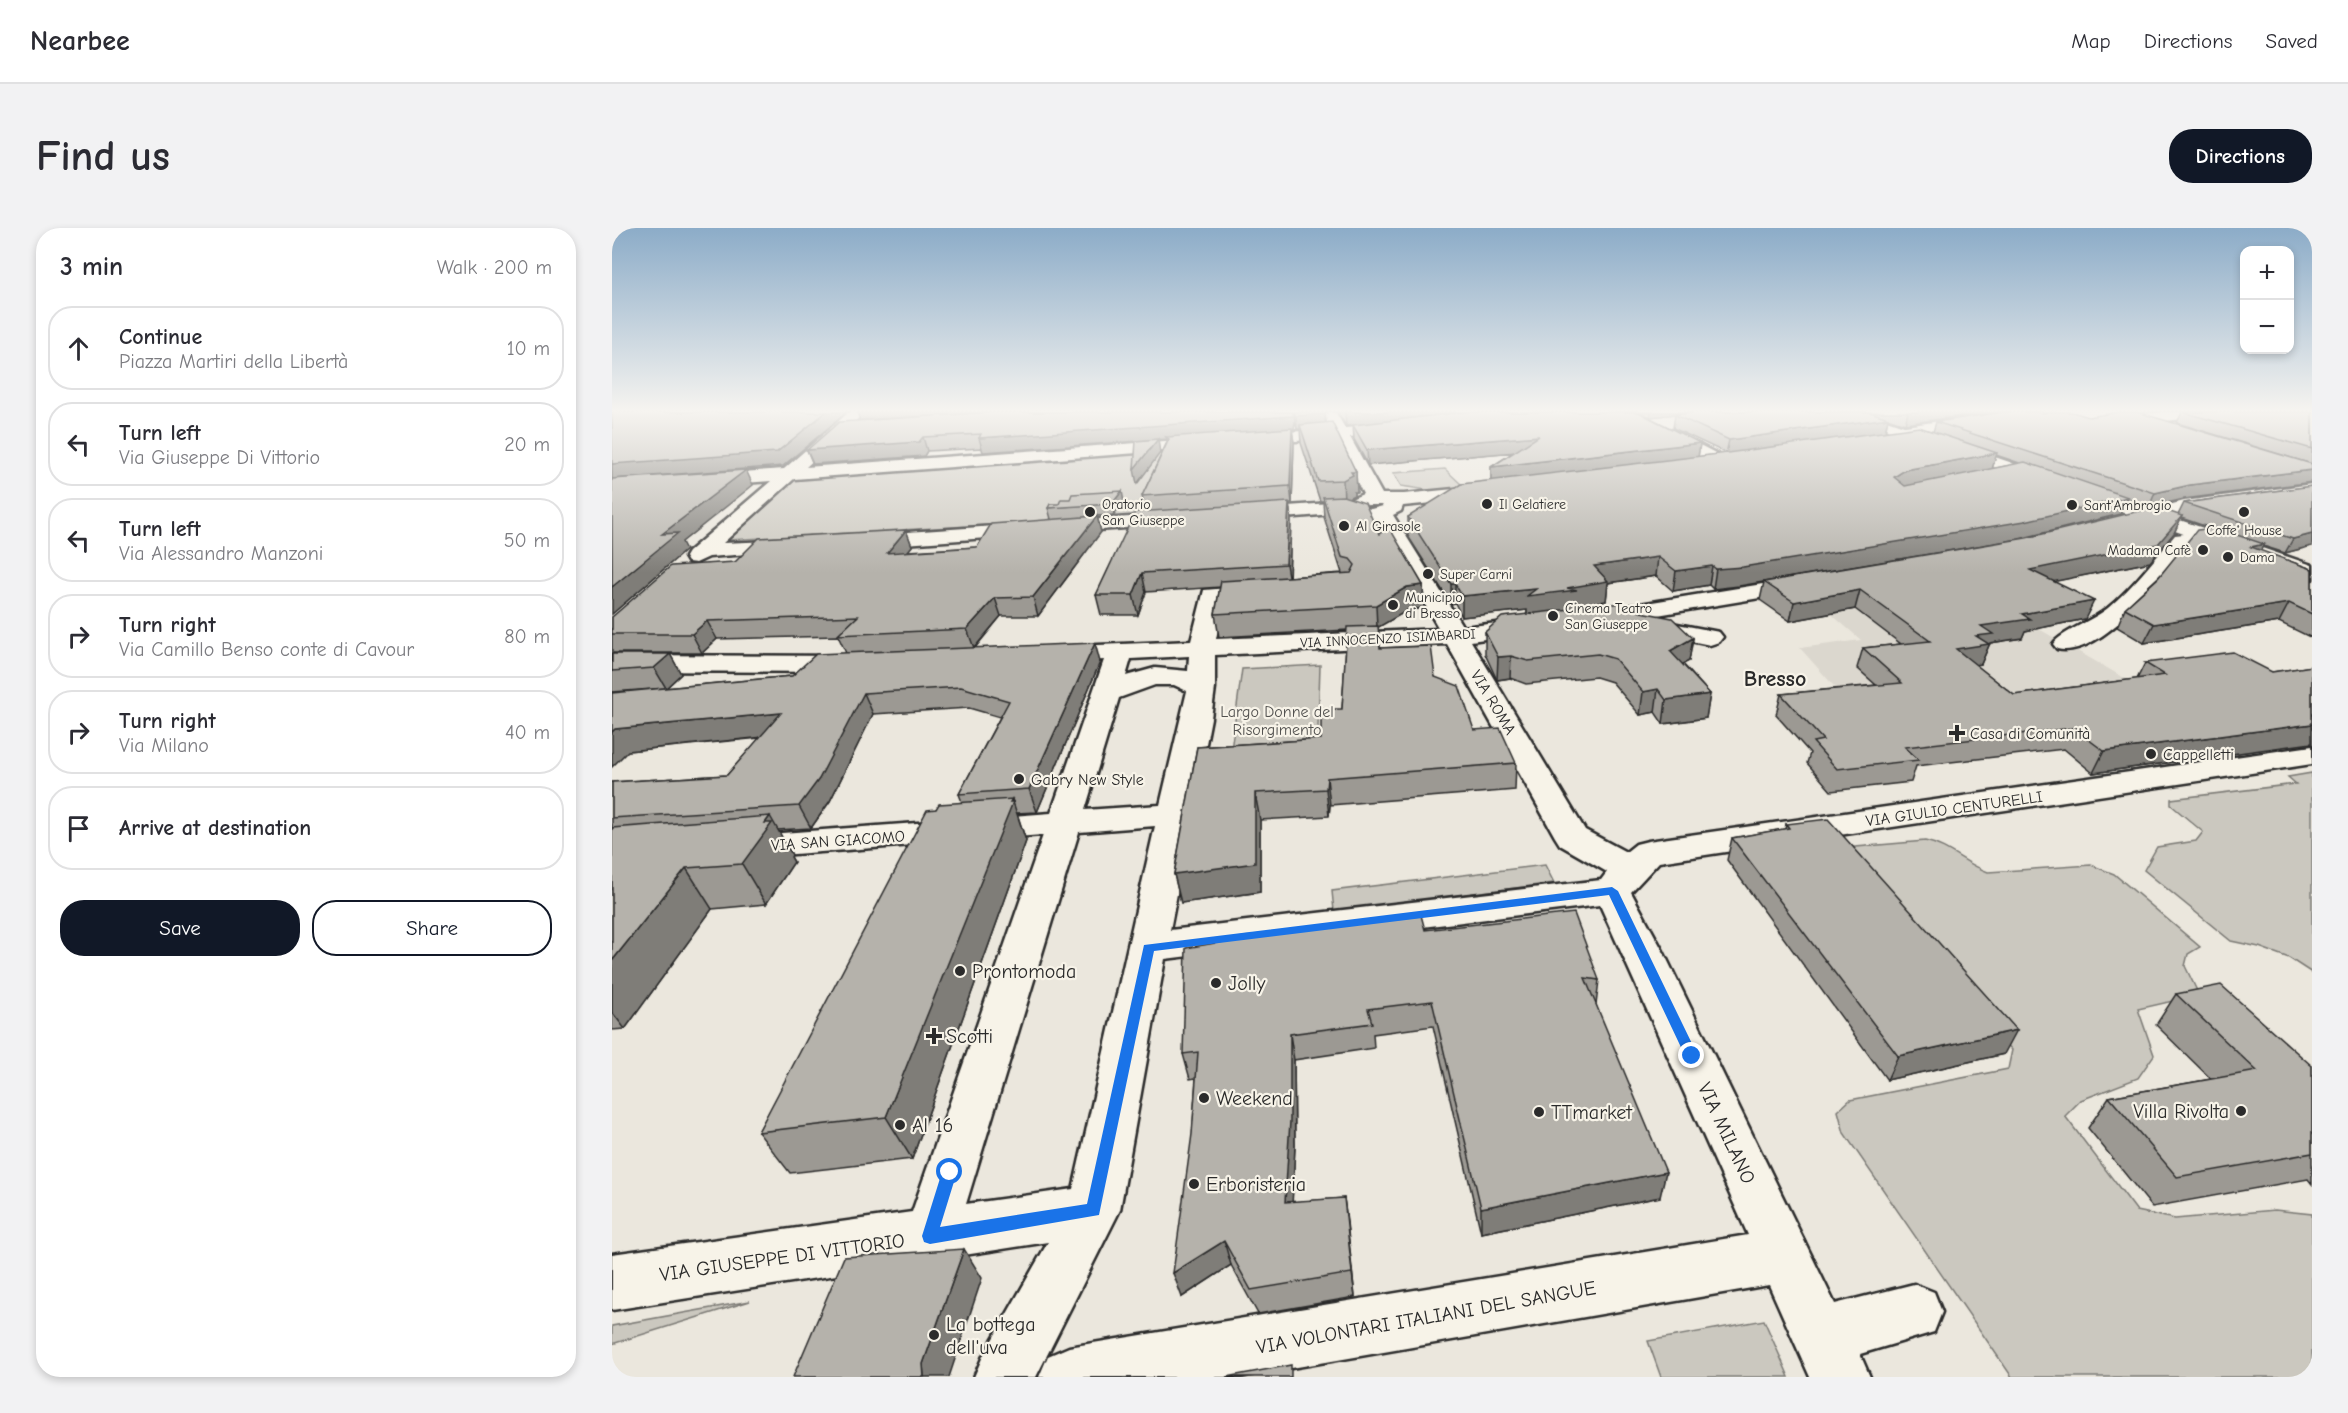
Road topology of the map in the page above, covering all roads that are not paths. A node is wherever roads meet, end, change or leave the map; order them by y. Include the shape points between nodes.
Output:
1 (796, 466) edge
2 (900, 466) edge
3 (1359, 466) edge
4 (1688, 466) edge
5 (1691, 466) edge
6 (2004, 466) edge
7 (2020, 471) junction
8 (787, 474) junction
9 (1986, 478) edge
10 (612, 487) edge
11 (1498, 490) edge
12 (2312, 490) edge
13 (1381, 504) junction
14 (1229, 516) edge
15 (2149, 516) junction
16 (1194, 519) edge
17 (2212, 537) junction
18 (2182, 539) junction
19 (838, 543) edge
20 (814, 544) edge
21 (703, 551) junction
22 (2312, 572) edge
23 (675, 575) edge
24 (1829, 580) edge
25 (1284, 591) edge
26 (1634, 613) junction
27 (1571, 621) edge
28 (1547, 624) edge
29 (1454, 636) junction
30 (1710, 637) dead end
31 (2066, 644) dead end
32 (1202, 648) junction
33 (1120, 652) junction
34 (1026, 656) edge
35 (612, 663) edge
36 (876, 663) edge
37 (1202, 688) junction
38 (1107, 693) junction
39 (2312, 755) edge
40 (1174, 814) junction
41 (1063, 823) junction
42 (707, 849) edge
43 (1621, 880) junction
44 (1148, 948) junction
45 (1094, 1210) junction
46 (930, 1236) junction
47 (1784, 1256) junction
48 (612, 1282) edge
49 (1914, 1312) dead end
50 (1830, 1356) edge
51 (1004, 1377) edge
52 (1069, 1377) edge

1 - 8 street
2 - 8 street
3 - 13 street, VIA ROMA
4 - 5 street
6 - 7 street
7 - 9 street
7 - 15 street
8 - 10 street
8 - 21 street
11 - 13 street
12 - 15 street
13 - 14 street via 1360,513 1350,507
13 - 29 street, VIA ROMA
15 - 17 street
15 - 18 street via 2103,528 2137,529
16 - 19 street
17 - 18 street
17 - 22 street
18 - 31 street via 2139,592 2088,633
20 - 21 street
21 - 23 street
24 - 26 street
25 - 32 street via 1212,596
26 - 27 street
26 - 30 street via 1648,627
28 - 29 street, VIA INNOCENZO ISIMBARDI
29 - 32 street, VIA INNOCENZO ISIMBARDI
29 - 43 street, VIA ROMA via 1572,837
32 - 33 street, VIA INNOCENZO ISIMBARDI
32 - 37 street
33 - 34 street, VIA INNOCENZO ISIMBARDI
33 - 38 street
35 - 36 street
37 - 38 street via 1191,680 1162,675 1143,678
37 - 40 street
38 - 41 street
39 - 43 street, VIA GIULIO CENTURELLI via 1648,852
40 - 41 street, VIA SAN GIACOMO
40 - 44 street
41 - 42 street, VIA SAN GIACOMO
41 - 46 street
43 - 44 street
43 - 47 street, VIA MILANO via 1648,961
44 - 45 street
45 - 46 street, VIA GIUSEPPE DI VITTORIO
45 - 51 street
46 - 48 street, VIA GIUSEPPE DI VITTORIO
47 - 50 street, VIA MILANO
47 - 52 street, VIA VOLONTARI ITALIANI DEL SANGUE
49 - 50 street

